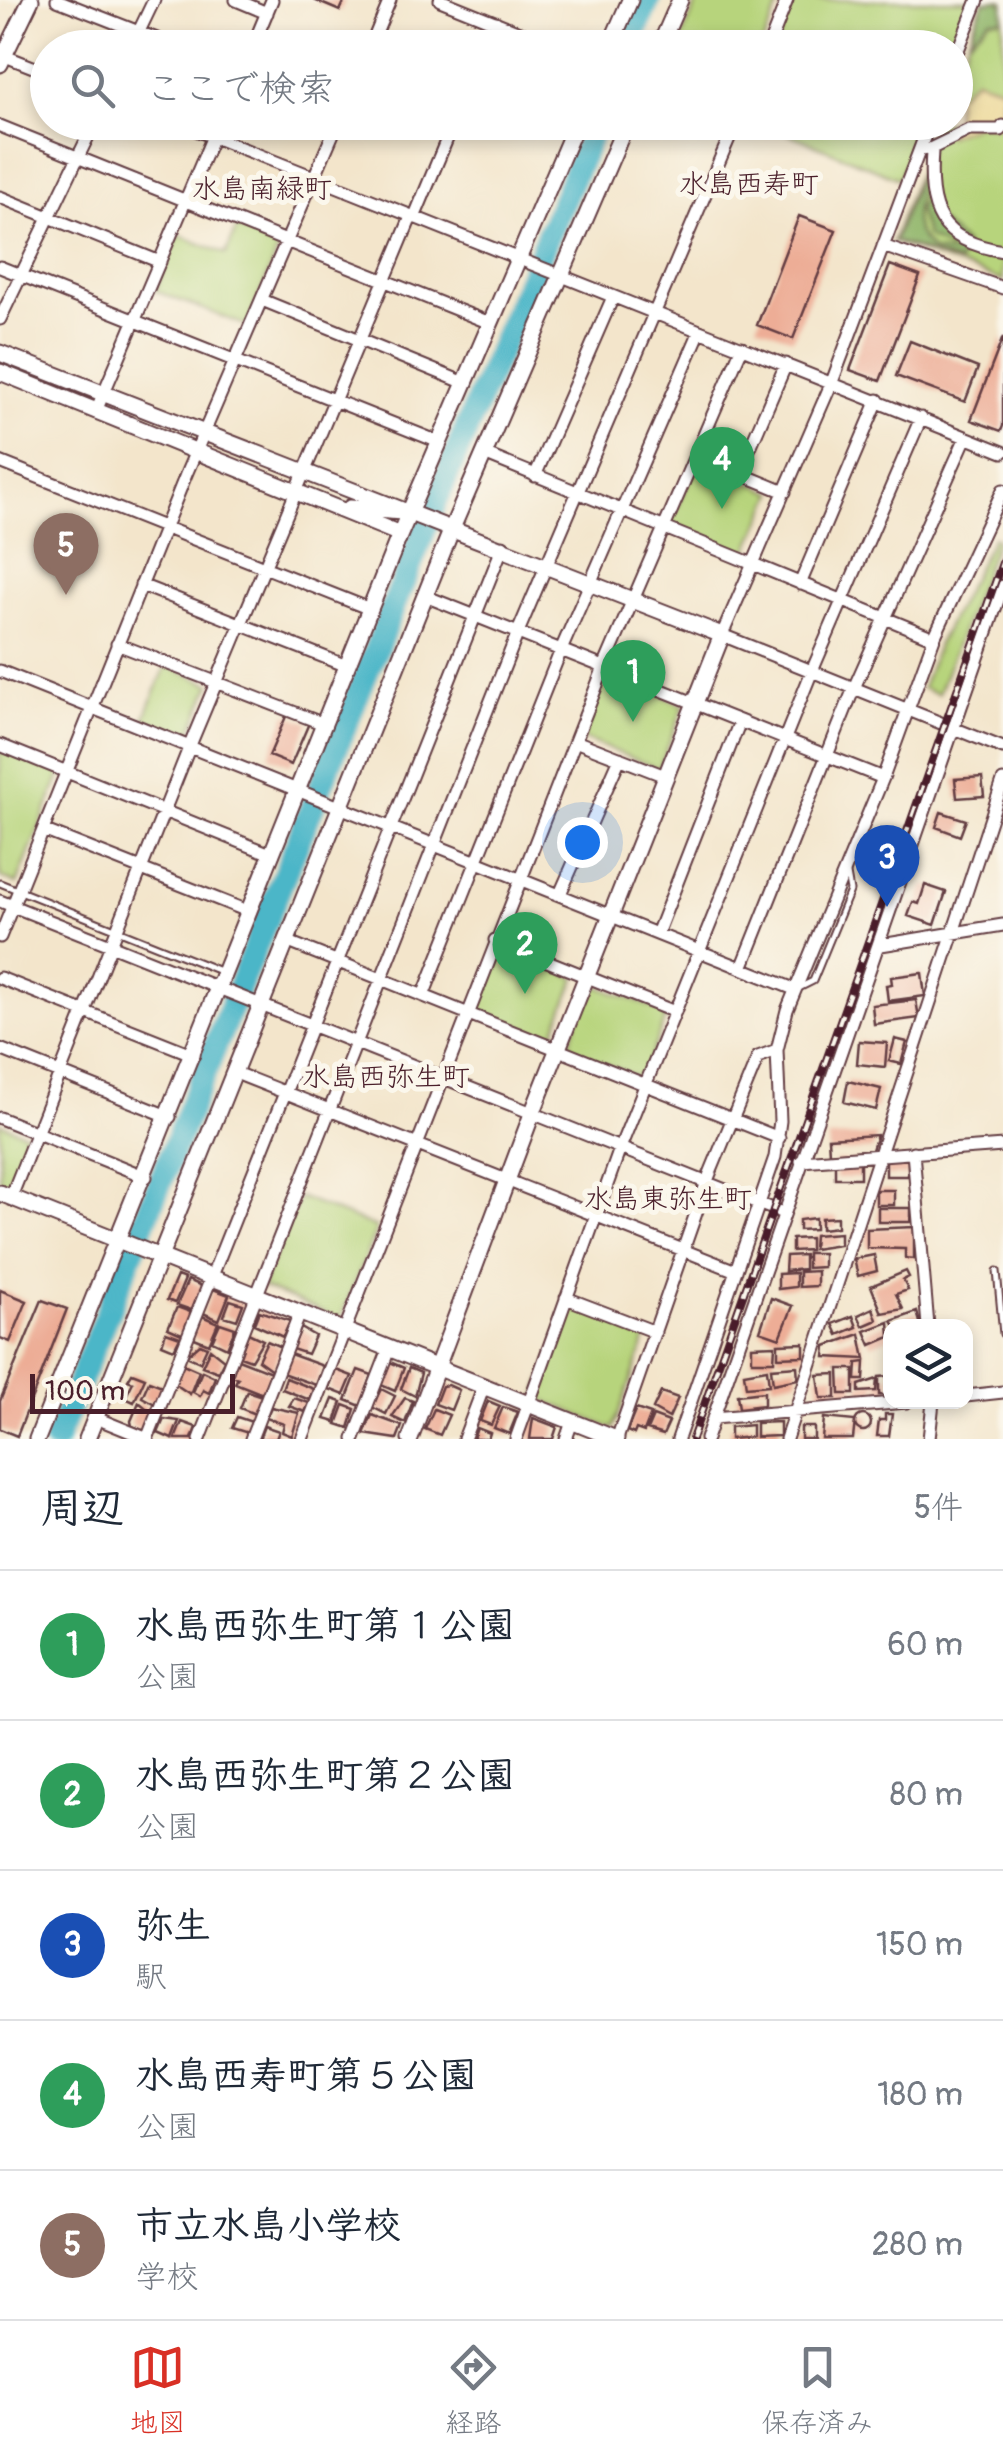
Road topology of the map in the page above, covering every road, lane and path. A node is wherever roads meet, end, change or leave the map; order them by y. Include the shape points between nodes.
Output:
1 (31, 0) edge
2 (57, 0) edge
3 (154, 0) edge
4 (236, 0) edge
5 (272, 0) edge
6 (390, 0) edge
7 (440, 0) edge
8 (630, 0) edge
9 (680, 0) edge
10 (787, 0) edge
11 (978, 0) edge
12 (267, 13) junction
13 (496, 22) junction
14 (136, 30) edge
15 (139, 30) edge
16 (260, 30) edge
17 (378, 30) edge
18 (493, 30) edge
19 (515, 30) edge
20 (617, 30) edge
21 (668, 30) edge
22 (775, 30) edge
23 (966, 30) edge
24 (1, 58) edge
25 (30, 67) edge
26 (0, 126) edge
27 (973, 129) edge
28 (1002, 129) edge
29 (30, 138) edge
30 (35, 140) edge
31 (86, 140) edge
32 (211, 140) edge
33 (220, 140) edge
34 (331, 140) edge
35 (446, 140) edge
36 (570, 140) edge
37 (619, 140) edge
38 (729, 140) edge
39 (928, 140) edge
40 (947, 140) edge
41 (927, 149) junction
42 (78, 157) junction
43 (315, 178) junction
44 (0, 197) edge
45 (185, 201) junction
46 (50, 217) junction
47 (412, 218) junction
48 (287, 242) junction
49 (884, 246) junction
50 (1003, 251) edge
51 (523, 260) junction
52 (160, 262) junction
53 (0, 267) edge
54 (557, 274) junction
55 (22, 275) junction
56 (385, 280) junction
57 (1003, 288) edge
58 (613, 297) junction
59 (262, 300) junction
60 (657, 314) junction
61 (0, 319) edge
62 (134, 322) junction
63 (490, 323) junction
64 (700, 331) junction
65 (360, 340) junction
66 (742, 348) junction
67 (0, 353) edge
68 (235, 362) junction
69 (786, 364) junction
70 (0, 372) edge
71 (832, 382) junction
72 (465, 383) junction
73 (103, 394) junction
74 (334, 400) junction
75 (878, 400) junction
76 (96, 411) junction
77 (921, 418) junction
78 (204, 436) junction
79 (966, 436) junction
80 (439, 442) junction
81 (1003, 452) edge
82 (196, 453) junction
83 (484, 454) junction
84 (695, 456) junction
85 (0, 462) edge
86 (739, 473) junction
87 (302, 474) junction
88 (535, 476) junction
89 (1003, 490) edge
90 (295, 492) junction
91 (784, 492) junction
92 (578, 494) junction
93 (328, 505) junction
94 (416, 512) junction
95 (622, 512) junction
96 (990, 523) junction
97 (446, 524) junction
98 (165, 526) junction
99 (663, 528) junction
100 (1003, 529) edge
101 (400, 534) junction
102 (503, 546) junction
103 (547, 564) junction
104 (264, 565) junction
105 (752, 565) junction
106 (591, 581) junction
107 (800, 584) junction
108 (142, 585) junction
109 (1003, 586) edge
110 (425, 596) junction
111 (632, 598) junction
112 (842, 601) junction
113 (370, 610) junction
114 (476, 616) junction
115 (886, 618) junction
116 (240, 624) junction
117 (518, 632) junction
118 (722, 635) junction
119 (934, 638) junction
120 (117, 644) junction
121 (561, 650) junction
122 (347, 666) junction
123 (604, 666) junction
124 (0, 671) edge
125 (812, 671) junction
126 (216, 682) junction
127 (854, 688) junction
128 (694, 702) junction
129 (92, 707) junction
130 (908, 709) junction
131 (740, 721) junction
132 (324, 724) junction
133 (953, 729) junction
134 (785, 738) junction
135 (574, 741) junction
136 (0, 745) edge
137 (191, 746) junction
138 (1003, 748) edge
139 (828, 756) junction
140 (620, 758) junction
141 (66, 772) junction
142 (665, 776) junction
143 (883, 778) junction
144 (1003, 781) edge
145 (305, 792) junction
146 (334, 802) junction
147 (164, 810) junction
148 (391, 826) junction
149 (43, 830) junction
150 (434, 843) junction
151 (273, 855) junction
152 (477, 861) junction
153 (141, 870) junction
154 (520, 878) junction
155 (0, 883) edge
156 (18, 890) junction
157 (560, 894) junction
158 (6, 904) edge
159 (250, 912) junction
160 (610, 915) junction
161 (1003, 926) edge
162 (118, 930) junction
163 (657, 934) junction
164 (953, 934) junction
165 (0, 937) edge
166 (495, 940) junction
167 (286, 941) junction
168 (881, 945) junction
169 (111, 946) junction
170 (700, 951) junction
171 (336, 961) junction
172 (742, 968) junction
173 (586, 976) junction
174 (0, 978) edge
175 (379, 978) junction
176 (226, 985) junction
177 (794, 989) junction
178 (423, 996) junction
179 (254, 1003) junction
180 (675, 1012) junction
181 (85, 1013) junction
182 (466, 1013) junction
183 (312, 1026) junction
184 (354, 1043) junction
185 (0, 1048) edge
186 (558, 1050) junction
187 (776, 1050) junction
188 (194, 1055) junction
189 (233, 1072) junction
190 (62, 1073) junction
191 (440, 1078) junction
192 (646, 1085) junction
193 (286, 1092) junction
194 (328, 1110) junction
195 (532, 1114) junction
196 (170, 1117) junction
197 (0, 1118) edge
198 (732, 1120) junction
199 (37, 1133) junction
200 (778, 1138) junction
201 (415, 1144) junction
202 (1003, 1146) edge
203 (620, 1150) junction
204 (912, 1152) junction
205 (879, 1154) junction
206 (801, 1160) junction
207 (146, 1177) junction
208 (507, 1181) junction
209 (707, 1184) junction
210 (6, 1195) edge
211 (760, 1204) junction
212 (783, 1213) junction
213 (597, 1216) junction
214 (139, 1249) junction
215 (684, 1251) junction
216 (736, 1271) junction
217 (997, 1272) dead end
218 (210, 1276) junction
219 (255, 1294) junction
220 (566, 1298) junction
221 (300, 1312) junction
222 (927, 1319) edge
223 (344, 1330) junction
224 (655, 1332) junction
225 (1003, 1334) edge
226 (388, 1348) junction
227 (437, 1368) junction
228 (484, 1386) junction
229 (1003, 1392) edge
230 (973, 1395) edge
231 (528, 1404) junction
232 (883, 1404) edge
233 (932, 1409) edge
234 (795, 1412) junction
235 (96, 1418) junction
236 (713, 1418) junction
237 (572, 1422) junction
238 (37, 1439) edge
239 (88, 1439) edge
240 (148, 1439) edge
241 (200, 1439) edge
242 (251, 1439) edge
243 (302, 1439) edge
244 (354, 1439) edge
245 (410, 1439) edge
246 (464, 1439) edge
247 (516, 1439) edge
248 (566, 1439) edge
249 (616, 1439) edge
250 (678, 1439) edge
251 (706, 1439) edge
252 (786, 1439) edge
253 (929, 1439) edge

1 - 24 street
2 - 14 street
3 - 15 street
4 - 12 street
5 - 12 street
6 - 17 street
7 - 13 street
8 - 20 street
9 - 21 street
10 - 22 street
11 - 23 street
12 - 16 street
13 - 18 street
13 - 19 street
24 - 25 street
26 - 29 street
27 - 28 street
30 - 42 street
31 - 42 street
32 - 45 street
33 - 43 street
34 - 43 street
35 - 47 street
36 - 51 street
37 - 54 street
38 - 60 street
39 - 41 street
40 - 41 street
41 - 49 street
41 - 50 street via 929,194 941,221 964,240
42 - 45 street
42 - 46 street
43 - 47 street
43 - 48 street
44 - 46 street
45 - 48 street
45 - 52 street
46 - 52 street
46 - 55 street
47 - 51 street
47 - 56 street
48 - 56 street
48 - 59 street
49 - 57 street
49 - 71 street
51 - 54 street
51 - 63 street
52 - 62 street
53 - 55 street
54 - 58 street
54 - 83 street
55 - 61 street
55 - 62 street
56 - 63 street
56 - 65 street
58 - 60 street
58 - 88 street
59 - 65 street
59 - 68 street
60 - 64 street
60 - 92 street
62 - 68 street
62 - 73 street
63 - 72 street
64 - 66 street
64 - 95 street
65 - 72 street
65 - 74 street
66 - 69 street
66 - 84 street
67 - 73 street
68 - 74 street
68 - 78 street
69 - 71 street
69 - 86 street
70 - 76 street
71 - 75 street
71 - 91 street
72 - 80 street
73 - 76 street
73 - 78 street
74 - 80 street
74 - 87 street
75 - 77 street
75 - 107 street
76 - 82 street
77 - 79 street
77 - 112 street
78 - 82 street
78 - 87 street
79 - 81 street
79 - 115 street
80 - 94 street
82 - 90 street
82 - 98 street
83 - 88 street
83 - 97 street
84 - 86 street
84 - 99 street
85 - 98 street
86 - 91 street
87 - 90 street
87 - 94 street
88 - 92 street
89 - 96 street
90 - 93 street
90 - 104 street
91 - 105 street
92 - 95 street
92 - 103 street
93 - 94 street
93 - 101 street
94 - 97 street
94 - 101 street
95 - 99 street
95 - 106 street
96 - 100 street
96 - 119 street
97 - 102 street
97 - 110 street
98 - 104 street
98 - 108 street
99 - 105 street
99 - 111 street
101 - 113 street
102 - 103 street
102 - 114 street
103 - 106 street
103 - 117 street
104 - 113 street
104 - 116 street
105 - 107 street
105 - 118 street
106 - 111 street
106 - 121 street
107 - 112 street
108 - 116 street
108 - 120 street
109 - 133 street
110 - 114 street
110 - 146 street
111 - 118 street
111 - 123 street
112 - 115 street
112 - 125 street
113 - 122 street
114 - 117 street
114 - 148 street
115 - 119 street
115 - 127 street
116 - 122 street
116 - 126 street
117 - 121 street
117 - 150 street
118 - 125 street
118 - 128 street
119 - 130 street
120 - 126 street
120 - 129 street
121 - 123 street
121 - 152 street
122 - 132 street
123 - 128 street
123 - 135 street
124 - 129 street
125 - 127 street
125 - 134 street
126 - 132 street
126 - 137 street
127 - 130 street
127 - 139 street
128 - 131 street
128 - 142 street
129 - 137 street
129 - 141 street
130 - 133 street
130 - 143 street
131 - 134 street
131 - 163 street
132 - 145 street
133 - 138 street
133 - 168 street
134 - 139 street
134 - 170 street
135 - 140 street
135 - 154 street
136 - 141 street
137 - 145 street
137 - 147 street
139 - 143 street
139 - 172 street
140 - 142 street
140 - 157 street
141 - 147 street
141 - 149 street
142 - 160 street
143 - 177 street
144 - 164 street
145 - 146 street
145 - 151 street
146 - 148 street
146 - 167 street
147 - 151 street
147 - 153 street
148 - 150 street
148 - 171 street
149 - 153 street
149 - 156 street
150 - 152 street
150 - 175 street
151 - 159 street
152 - 154 street
152 - 178 street
153 - 159 street
153 - 162 street
154 - 157 street
154 - 166 street
155 - 156 lane
156 - 158 street
156 - 162 lane
157 - 160 street
158 - 165 street
158 - 169 street
159 - 176 street
160 - 163 street
160 - 173 street
161 - 164 street
162 - 169 street
162 - 176 lane
163 - 170 street
164 - 168 street
164 - 205 street
166 - 173 street
166 - 182 street
167 - 171 street
167 - 179 street
168 - 206 street
169 - 176 street
169 - 181 street
170 - 172 street
170 - 180 street
171 - 175 street
171 - 183 street
172 - 177 street
173 - 180 street
173 - 186 street
174 - 181 street
175 - 178 street
175 - 184 street
176 - 179 street
176 - 188 street
177 - 187 street
178 - 182 street
179 - 183 street
179 - 189 street
180 - 192 street
181 - 188 street
181 - 190 street
182 - 186 street
182 - 191 street
183 - 184 street
183 - 193 street
184 - 191 street
184 - 194 street
185 - 190 street
186 - 192 street
186 - 195 street
187 - 198 street via 758,1057
187 - 200 street
188 - 196 street
189 - 193 street
189 - 214 street
190 - 196 street
190 - 199 street
191 - 195 street
191 - 201 street
192 - 198 street
192 - 203 street
193 - 194 street
193 - 218 street
194 - 201 street
194 - 219 street
195 - 203 street
195 - 208 street
196 - 207 street
197 - 199 street
198 - 200 street
198 - 209 street
199 - 207 street
199 - 210 street
200 - 211 street
201 - 208 street
201 - 223 street
202 - 204 street
203 - 209 street
203 - 213 street
204 - 205 street
204 - 222 street
205 - 206 street
205 - 234 street
206 - 212 street
207 - 214 street
208 - 213 street
208 - 227 street
209 - 211 street
209 - 215 street
210 - 214 street
211 - 212 street
211 - 216 street
212 - 236 street
213 - 215 street
213 - 220 street
214 - 218 street
214 - 235 street
214 - 238 street
215 - 216 street
215 - 224 street
216 - 250 street
217 - 225 lane
218 - 219 street
218 - 240 street
219 - 221 street
219 - 241 street
220 - 224 street
220 - 231 street
221 - 223 street
221 - 242 street
223 - 226 street
223 - 243 street
224 - 249 street
226 - 227 street
226 - 244 street
227 - 228 street
227 - 245 street
228 - 231 street
228 - 246 street
229 - 230 street
231 - 237 street
231 - 247 street
232 - 234 street
233 - 253 street
234 - 236 street
234 - 252 street
235 - 239 street
235 - 240 street
236 - 251 street
237 - 248 street
237 - 249 street

